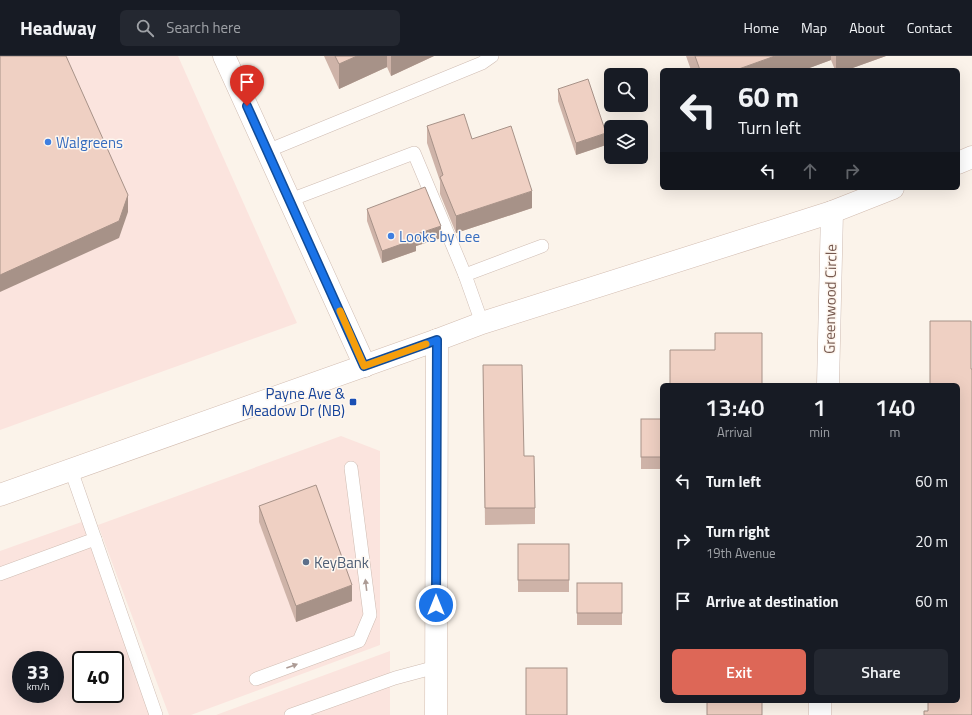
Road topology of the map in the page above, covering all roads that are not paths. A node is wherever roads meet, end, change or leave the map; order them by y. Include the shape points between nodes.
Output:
1 (224, 56) edge
2 (485, 58) edge
3 (267, 151) junction
4 (972, 157) edge
5 (960, 161) edge
6 (888, 190) edge
7 (290, 200) junction
8 (832, 212) junction
9 (542, 246) dead end
10 (465, 275) junction
11 (482, 323) junction
12 (437, 340) junction
13 (364, 366) junction
14 (828, 383) edge
15 (351, 468) dead end
16 (71, 470) junction
17 (0, 495) edge
18 (95, 540) junction
19 (0, 574) edge
20 (436, 667) junction
21 (256, 679) dead end
22 (820, 703) edge
23 (156, 715) edge
24 (291, 715) edge
25 (436, 715) edge
26 (820, 715) edge

1 - 3 street
2 - 3 lane
3 - 7 street
4 - 5 street
6 - 8 street
7 - 10 lane via 414,152
7 - 13 street
8 - 11 street
8 - 14 street, Greenwood Circle
9 - 10 lane
10 - 11 lane
11 - 12 street
12 - 13 street
12 - 20 street
13 - 16 street
21 -> 15 lane via 359,641 370,615
16 - 17 street
16 - 18 lane
18 - 19 lane
18 - 23 lane
20 - 24 lane via 395,678
20 - 25 street
22 - 26 street

